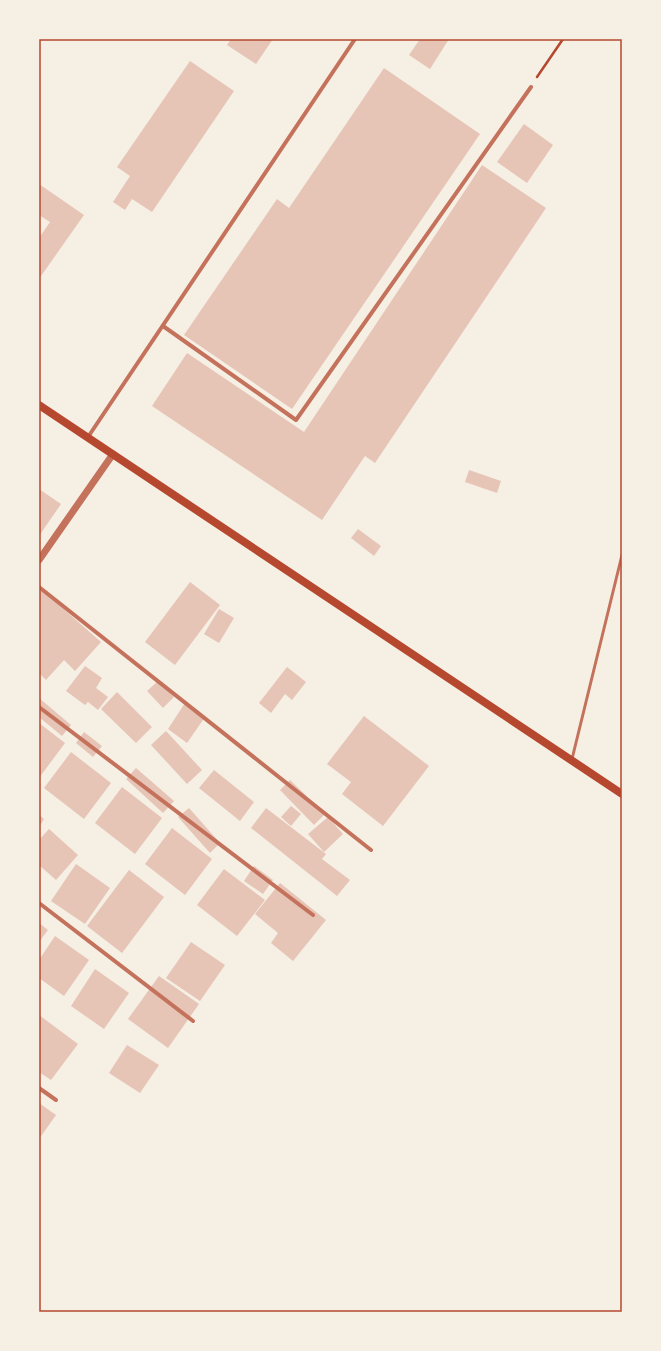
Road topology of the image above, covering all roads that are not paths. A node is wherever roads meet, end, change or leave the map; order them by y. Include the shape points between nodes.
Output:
1 (355, 39) edge
2 (531, 87) road end
3 (162, 326) junction
4 (39, 405) edge
5 (88, 437) junction
6 (113, 454) junction
7 (622, 555) edge
8 (39, 560) edge
9 (39, 587) edge
10 (39, 707) edge
11 (572, 760) junction
12 (622, 794) edge
13 (370, 850) dead end
14 (39, 903) edge
15 (313, 915) dead end
16 (193, 1021) dead end
17 (39, 1088) edge
18 (56, 1100) dead end

1 - 3 street
2 - 3 street via 296,420
3 - 5 street
4 - 5 main road
5 - 6 main road
6 - 8 street
6 - 11 main road
7 - 11 lane
9 - 13 street
10 - 15 street
11 - 12 main road
14 - 16 street
17 - 18 street

